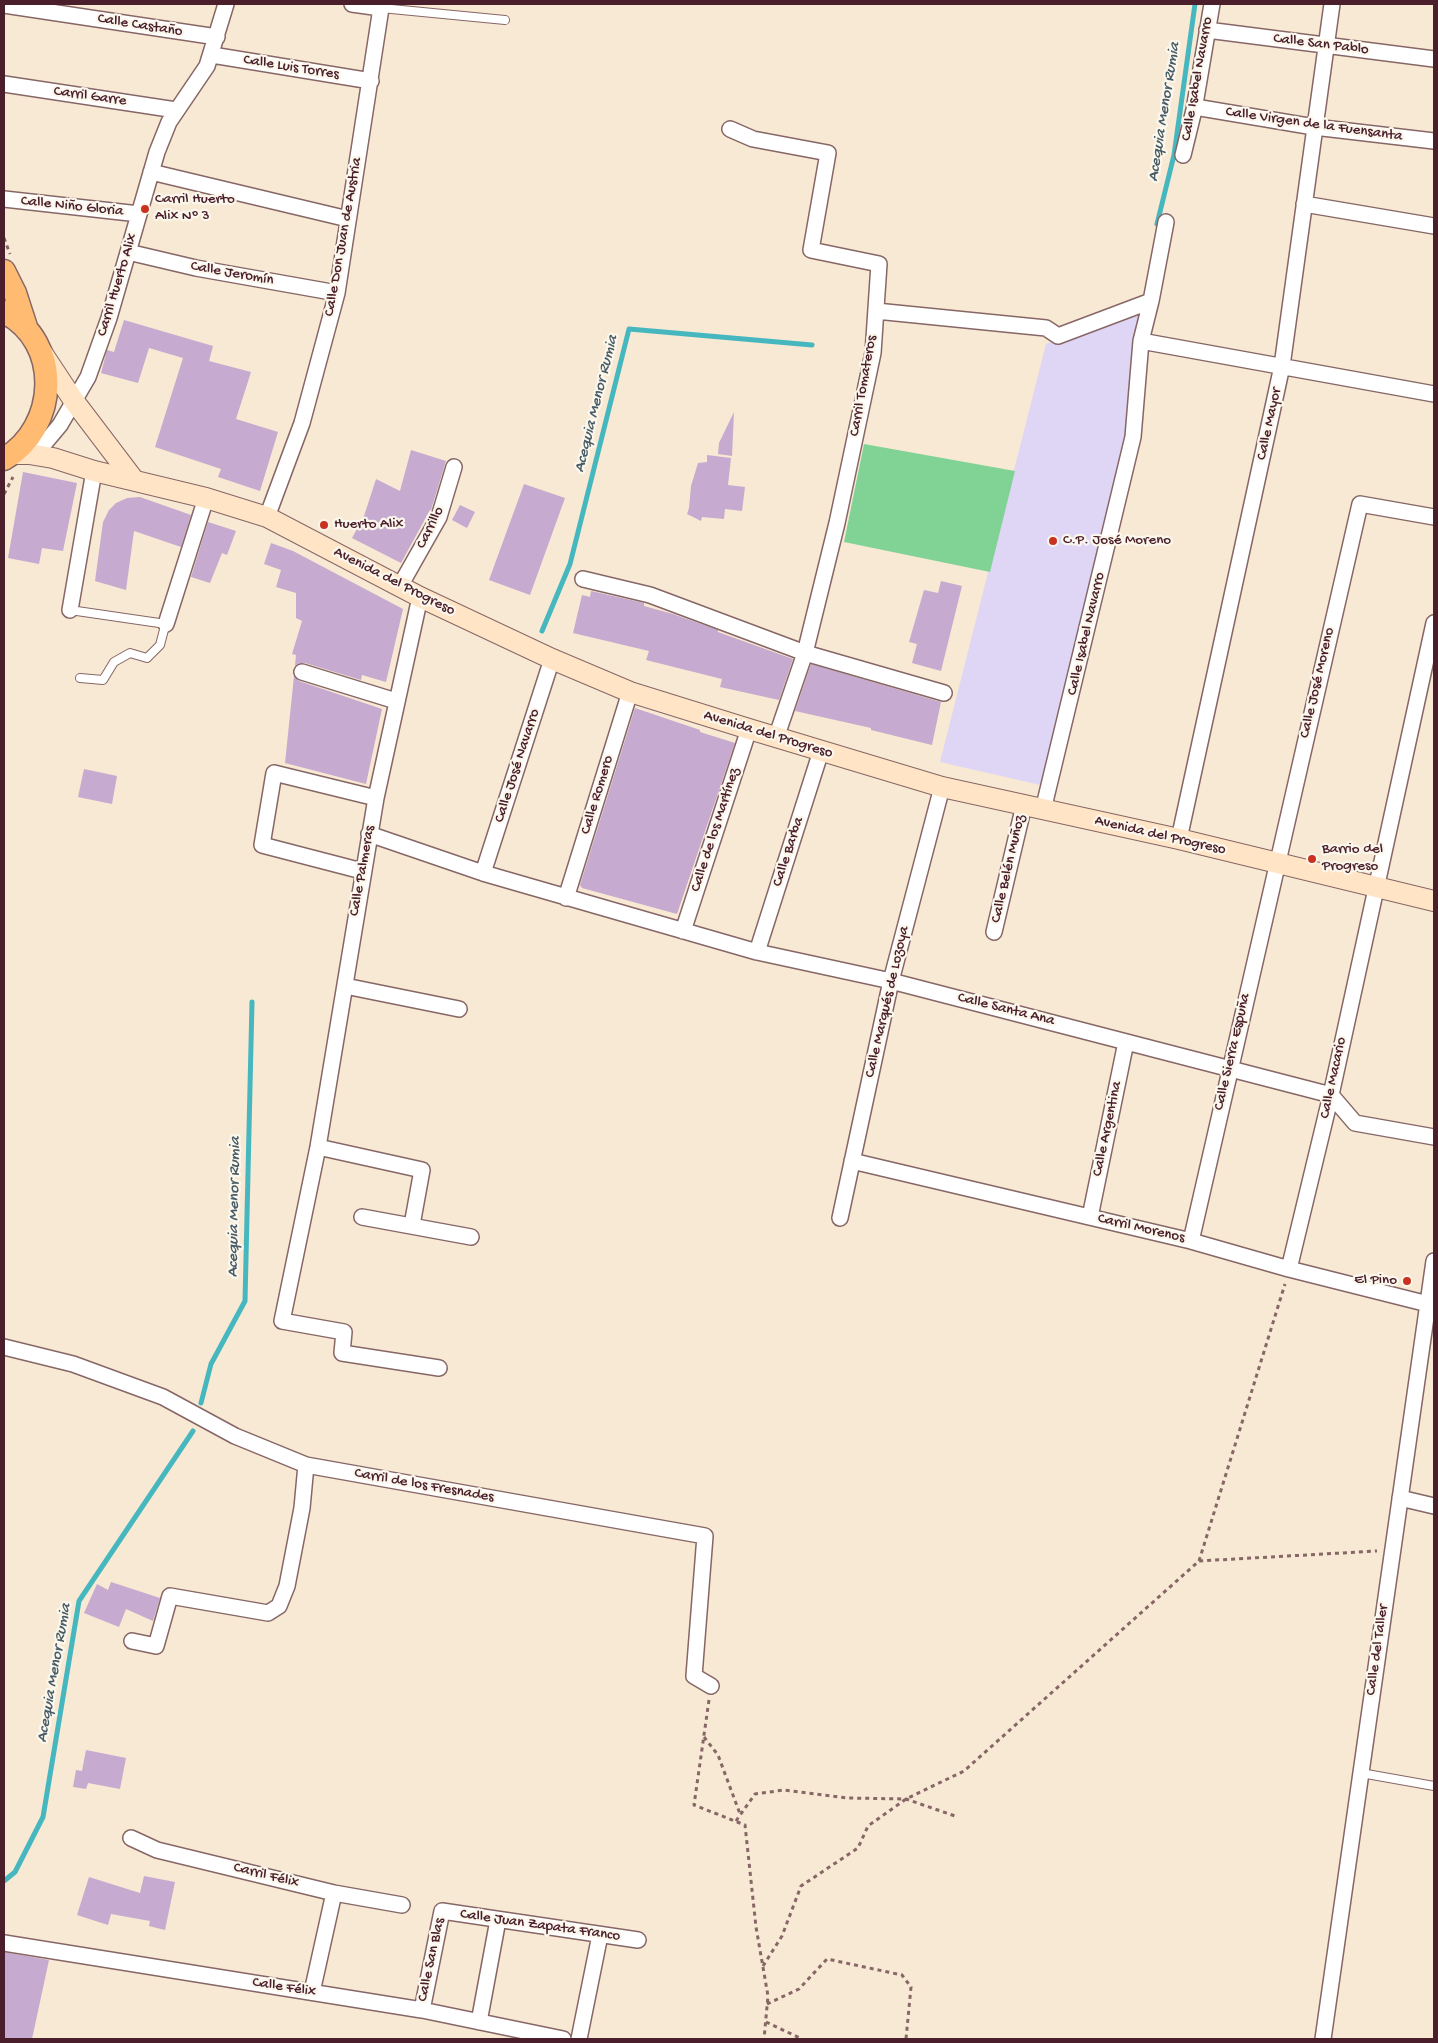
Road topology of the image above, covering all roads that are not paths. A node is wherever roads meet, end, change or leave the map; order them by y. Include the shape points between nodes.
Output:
1 (226, 4) edge
2 (352, 4) edge
3 (1212, 4) edge
4 (1332, 4) edge
5 (4, 5) edge
6 (381, 8) junction
7 (505, 20) dead end
8 (1207, 30) junction
9 (217, 37) junction
10 (1327, 46) junction
11 (212, 55) junction
12 (1434, 59) edge
13 (371, 81) junction
14 (4, 84) edge
15 (1194, 107) junction
16 (176, 110) junction
17 (1314, 127) junction
18 (730, 129) dead end
19 (1434, 141) edge
20 (1184, 155) dead end
21 (151, 172) junction
22 (4, 199) edge
23 (1304, 204) junction
24 (139, 214) junction
25 (348, 219) junction
26 (1166, 222) dead end
27 (1434, 226) edge
28 (128, 252) junction
29 (7, 263) edge
30 (337, 293) junction
31 (1151, 301) junction
32 (876, 311) junction
33 (4, 312) edge
34 (33, 338) junction
35 (1142, 341) junction
36 (1282, 366) junction
37 (1434, 394) edge
38 (74, 401) junction
39 (15, 456) edge
40 (454, 467) dead end
41 (94, 471) junction
42 (134, 480) junction
43 (206, 498) junction
44 (267, 517) junction
45 (1434, 517) edge
46 (584, 579) dead end
47 (400, 586) junction
48 (420, 597) junction
49 (70, 610) joint
50 (166, 622) junction
51 (1434, 623) edge
52 (805, 653) junction
53 (552, 659) junction
54 (302, 672) dead end
55 (80, 678) dead end
56 (630, 692) junction
57 (944, 693) dead end
58 (396, 701) junction
59 (749, 730) junction
60 (776, 738) junction
61 (821, 751) junction
62 (942, 787) junction
63 (376, 798) junction
64 (1034, 807) junction
65 (369, 834) junction
66 (1179, 839) junction
67 (1277, 863) junction
68 (362, 871) junction
69 (483, 873) junction
70 (1375, 886) junction
71 (566, 898) junction
72 (1434, 901) edge
73 (683, 931) junction
74 (994, 932) dead end
75 (757, 952) junction
76 (891, 981) junction
77 (345, 986) junction
78 (460, 1009) dead end
79 (1126, 1042) junction
80 (1234, 1070) junction
81 (1331, 1095) junction
82 (1434, 1137) edge
83 (318, 1147) junction
84 (852, 1161) junction
85 (362, 1217) dead end
86 (1090, 1217) junction
87 (840, 1218) dead end
88 (412, 1225) junction
89 (471, 1237) dead end
90 (1191, 1241) junction
91 (1434, 1261) edge
92 (1290, 1269) junction
93 (1428, 1304) junction
94 (4, 1346) edge
95 (439, 1368) dead end
96 (306, 1466) junction
97 (1400, 1498) junction
98 (1434, 1506) edge
99 (132, 1641) dead end
100 (711, 1686) road end
101 (1360, 1773) junction
102 (1434, 1786) edge
103 (131, 1838) dead end
104 (334, 1893) junction
105 (402, 1905) dead end
106 (442, 1911) joint
107 (498, 1920) junction
108 (600, 1935) junction
109 (638, 1940) dead end
110 (4, 1943) edge
111 (312, 1992) junction
112 (422, 2010) junction
113 (479, 2022) junction
114 (563, 2039) edge
115 (579, 2039) edge
116 (1323, 2039) edge

1 - 9 street, Carril Huerto Alix
2 - 6 street
3 - 8 street, Calle Isabel Navarro
4 - 10 street, Calle Mayor
5 - 9 street, Calle Castaño
6 - 7 lane
6 - 13 street, Calle Don Juan de Austria
8 - 10 street, Calle San Pablo
8 - 15 street, Calle Isabel Navarro
9 - 11 street, Carril Huerto Alix
10 - 12 street, Calle San Pablo
10 - 17 street, Calle Mayor
11 - 13 street, Calle Luis Torres
11 - 16 street, Carril Huerto Alix via 198,81
13 - 25 street, Calle Don Juan de Austria
14 - 16 street, Carril Garre
15 - 17 street, Calle Virgen de la Fuensanta
15 - 20 street, Calle Isabel Navarro
16 - 21 street, Carril Huerto Alix via 163,135
17 - 19 street, Calle Virgen de la Fuensanta
17 - 23 street, Calle Mayor
18 - 32 street, Carril Tomateros via 753,138 828,153 811,250 879,264
21 - 24 street, Carril Huerto Alix
21 - 25 street
22 - 24 street, Calle Niño Gloria
23 - 27 street
23 - 36 street, Calle Mayor
24 - 28 street, Carril Huerto Alix
25 - 30 street, Calle Don Juan de Austria
26 - 31 street, Calle Isabel Navarro
28 - 30 street, Calle Jeromín via 196,268
28 - 38 street, Carril Huerto Alix via 88,378
29 - 34 main road
30 - 44 street, Calle Don Juan de Austria via 302,424
31 - 32 street via 1058,336 1046,328
31 - 35 street, Calle Isabel Navarro
32 - 52 street, Carril Tomateros via 873,353
33 - 34 main road
34 - 38 main road
34 - 39 main road via 47,376 47,392 39,422
35 - 36 street
35 - 64 street, Calle Isabel Navarro via 1134,437
36 - 37 street
36 - 66 street, Calle Mayor
38 - 39 street, Carril Huerto Alix via 50,438 36,451
38 - 42 main road
39 - 41 main road, Avenida del Progreso via 67,462
40 - 47 street, Carrillo via 439,516
41 - 42 main road, Avenida del Progreso
41 - 49 street
42 - 43 main road, Avenida del Progreso
43 - 44 main road, Avenida del Progreso
43 - 50 street
44 - 47 main road, Avenida del Progreso
45 - 67 street, Calle José Moreno via 1360,504
46 - 52 street via 650,595
47 - 48 main road, Avenida del Progreso
48 - 53 main road, Avenida del Progreso
48 - 58 street, Calle Palmeras
49 - 50 lane
50 - 55 lane via 160,645 147,658 130,652 114,662 103,680
51 - 70 street, Calle Macario
52 - 57 street
52 - 60 street, Carril Tomateros
53 - 56 main road, Avenida del Progreso
53 - 69 street, Calle José Navarro
54 - 58 street
56 - 59 main road, Avenida del Progreso
56 - 71 street, Calle Romero
58 - 63 street, Calle Palmeras
59 - 60 main road, Avenida del Progreso
59 - 73 street, Calle de los Martínez
60 - 61 main road, Avenida del Progreso
61 - 62 main road, Avenida del Progreso
61 - 75 street, Calle Barba
62 - 64 main road, Avenida del Progreso
62 - 76 street, Calle Marqués de Lozoya
63 - 65 street, Calle Palmeras
63 - 68 street via 274,773 262,845
64 - 66 main road, Avenida del Progreso
64 - 74 street, Calle Belén Muñoz
65 - 68 street, Calle Palmeras
65 - 69 street, Calle Santa Ana
66 - 67 main road, Avenida del Progreso
67 - 70 main road, Avenida del Progreso
67 - 80 street, Calle Sierra Espuña
68 - 77 street, Calle Palmeras
69 - 71 street, Calle Santa Ana
70 - 72 main road, Avenida del Progreso
70 - 81 street, Calle Macario
71 - 73 street, Calle Santa Ana
73 - 75 street, Calle Santa Ana
75 - 76 street, Calle Santa Ana
76 - 79 street, Calle Santa Ana
76 - 84 street, Calle Marqués de Lozoya
77 - 78 street
77 - 83 street, Calle Palmeras
79 - 80 street, Calle Santa Ana
79 - 86 street, Calle Argentina
80 - 81 street, Calle Santa Ana
80 - 90 street, Calle Sierra Espuña
81 - 82 street via 1355,1123
81 - 92 street, Calle Macario
83 - 88 street via 422,1170
83 - 95 street, Calle Palmeras via 282,1321 344,1332 342,1353
84 - 86 street, Carril Morenos
84 - 87 street, Calle Marqués de Lozoya
85 - 88 street
86 - 90 street, Carril Morenos
88 - 89 street
90 - 92 street, Carril Morenos
91 - 93 street, Calle del Taller
92 - 93 street, Carril Morenos
93 - 97 street, Calle del Taller
94 - 96 street, Carril de los Fresnades via 73,1364 163,1397 235,1436
96 - 99 street via 302,1508 287,1586 279,1606 268,1613 170,1596 156,1646
96 - 100 street, Carril de los Fresnades via 705,1536 694,1676
97 - 98 street
97 - 101 street, Calle del Taller
101 - 102 lane
101 - 116 street, Calle del Taller
103 - 104 street, Carril Félix via 157,1850
104 - 105 street, Carril Félix
104 - 111 street
106 - 107 street, Calle Juan Zapata Franco
106 - 112 street, Calle San Blas
107 - 108 street, Calle Juan Zapata Franco
107 - 113 street
108 - 109 street, Calle Juan Zapata Franco
108 - 115 street
110 - 111 street, Calle Félix
111 - 112 street, Calle Félix
112 - 113 street, Calle Félix
113 - 114 street, Calle Félix

